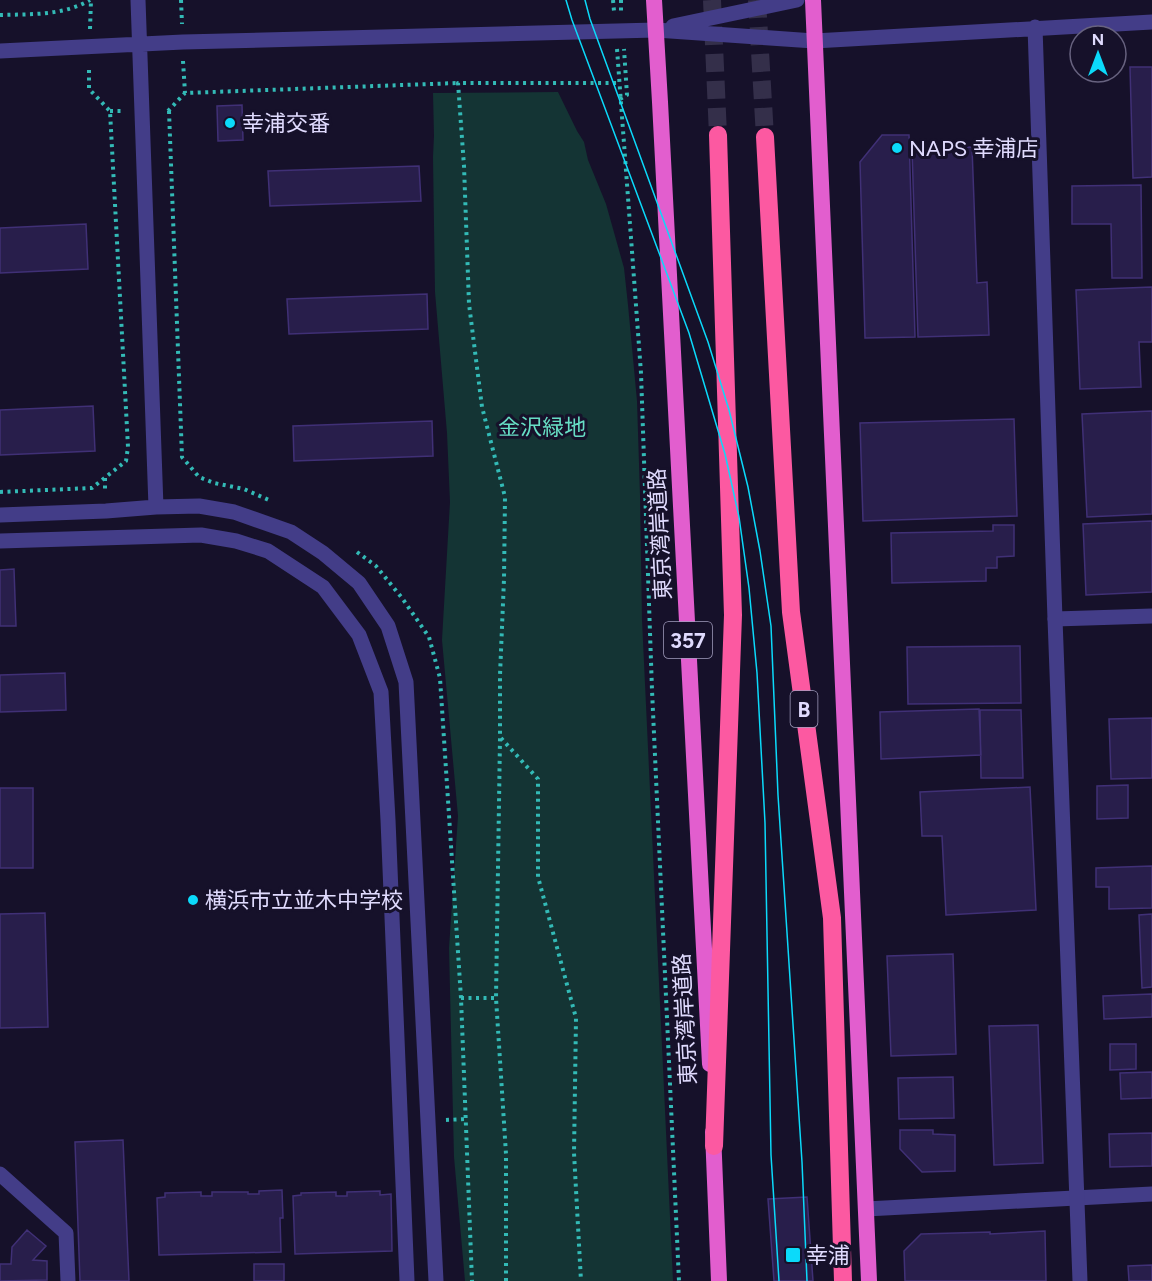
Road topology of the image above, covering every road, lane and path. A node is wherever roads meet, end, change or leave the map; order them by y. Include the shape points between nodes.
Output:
1 (91, 0) edge
2 (138, 0) edge
3 (613, 0) edge
4 (654, 0) edge
5 (797, 0) edge
6 (813, 0) edge
7 (0, 15) edge
8 (1152, 22) edge
9 (1035, 27) junction
10 (656, 30) junction
11 (616, 32) junction
12 (814, 41) junction
13 (140, 44) junction
14 (90, 47) junction
15 (0, 51) edge
16 (458, 83) junction
17 (619, 83) junction
18 (110, 111) junction
19 (142, 111) junction
20 (169, 111) junction
21 (718, 135) tunnel mouth
22 (765, 137) tunnel mouth
23 (0, 492) edge
24 (275, 503) dead end
25 (156, 507) junction
26 (0, 515) edge
27 (0, 541) edge
28 (351, 549) dead end
29 (1152, 616) edge
30 (1055, 619) junction
31 (500, 738) junction
32 (461, 998) junction
33 (496, 998) junction
34 (714, 1146) junction
35 (0, 1174) edge
36 (1152, 1194) edge
37 (1077, 1197) junction
38 (866, 1209) junction
39 (68, 1281) edge
40 (407, 1281) edge
41 (436, 1281) edge
42 (472, 1281) edge
43 (506, 1281) edge
44 (581, 1281) edge
45 (680, 1281) edge
46 (719, 1281) edge
47 (843, 1281) edge
48 (868, 1281) edge
49 (1080, 1281) edge

1 - 7 path via 62,12
1 - 14 path
2 - 13 street
3 - 11 path
4 - 10 highway, 東京湾岸道路 / 357
5 - 10 street
6 - 12 highway
8 - 9 street
9 - 12 street
9 - 30 street
10 - 11 street
10 - 12 street
10 - 34 highway, 東京湾岸道路 / 357
11 - 13 street
11 - 17 path
12 - 38 highway
13 - 14 street
13 - 19 street
14 - 15 street
14 - 18 path via 89,89
16 - 17 path
16 - 20 path via 185,93
16 - 31 path via 469,304 482,407 505,497
17 - 45 path via 641,373
18 - 19 path
18 - 23 path via 126,461 92,488
19 - 20 path
19 - 25 street
20 - 24 path via 182,457 199,477 244,489
21 - 34 highway via 733,615
22 - 47 highway, B via 791,612 832,918
25 - 26 street
25 - 41 street via 199,506 234,512 291,532 324,553 359,584 388,626 406,682
27 - 40 street via 201,535 236,541 268,550 323,587 359,635 381,692
28 - 32 path via 376,566 429,637 440,678
29 - 30 street
30 - 37 street
31 - 33 path
31 - 44 path via 538,779 538,878 576,1018 574,1153
32 - 33 path
32 - 42 path
33 - 43 path via 506,1154
34 - 46 highway, 東京湾岸道路 / 357
35 - 39 street via 66,1233
36 - 37 street
37 - 38 street
37 - 49 street
38 - 48 highway

